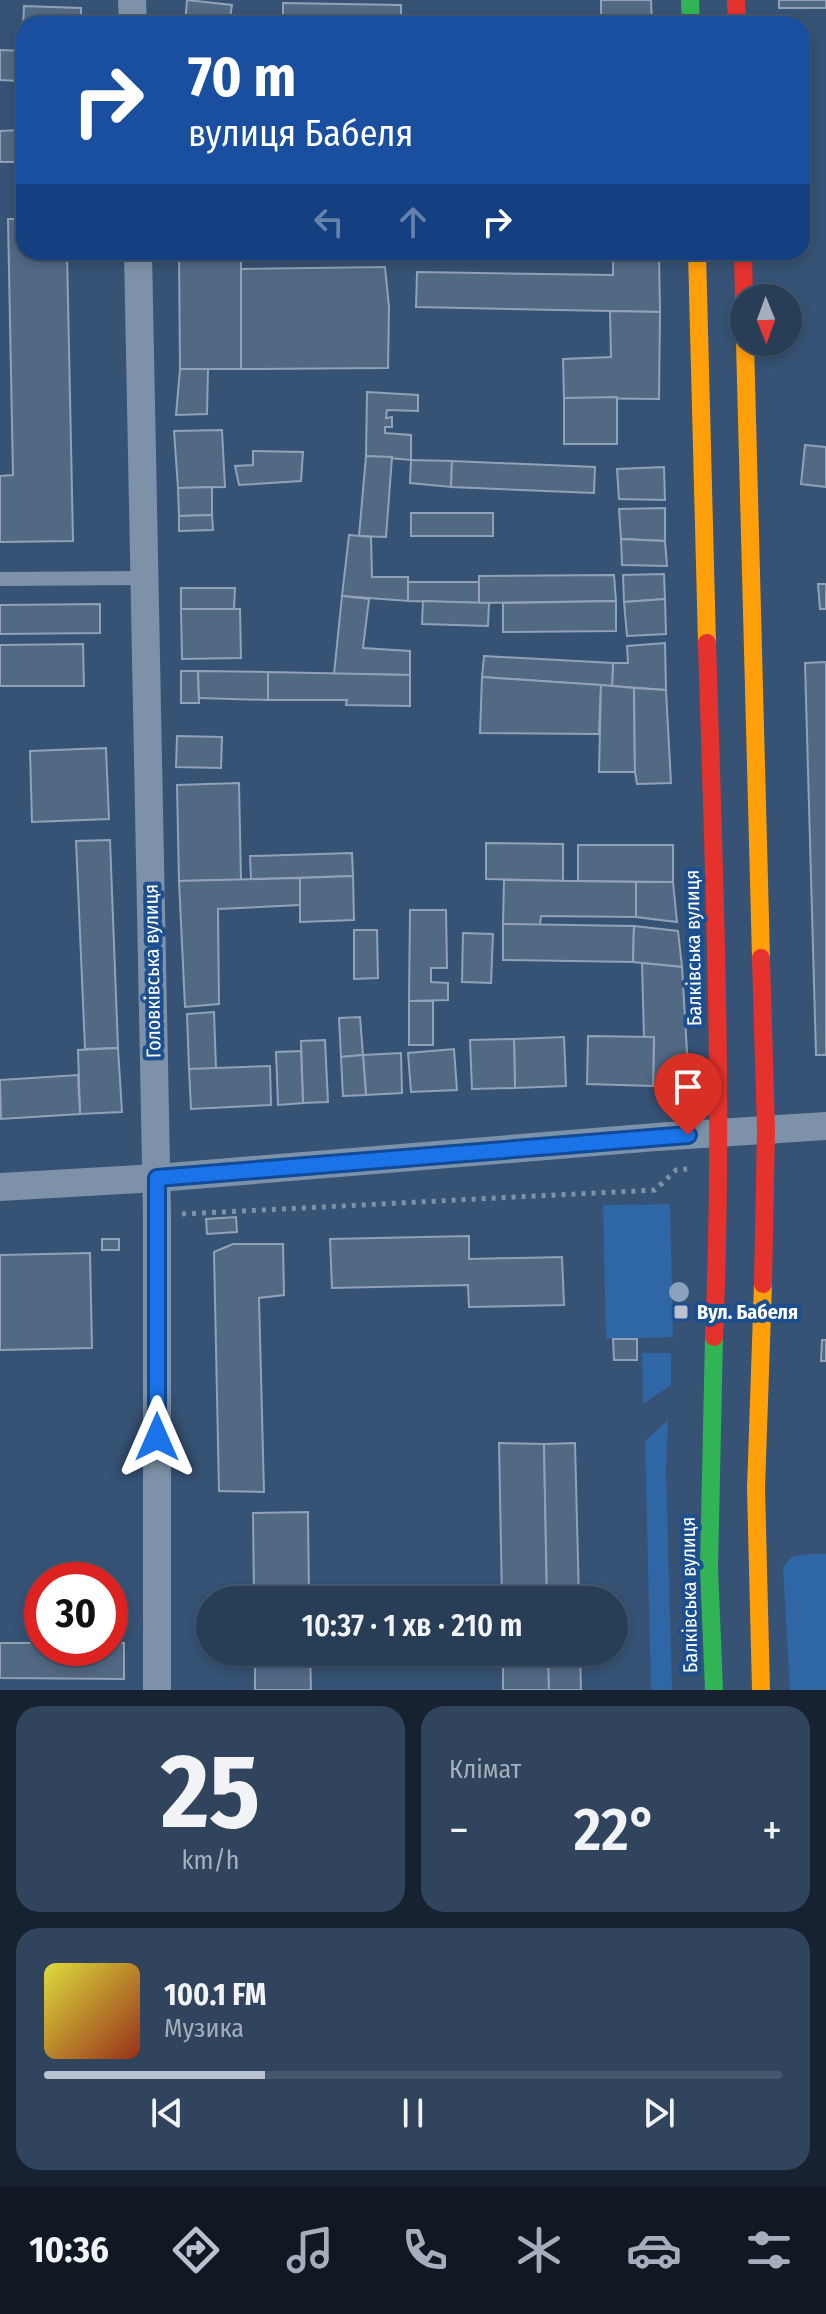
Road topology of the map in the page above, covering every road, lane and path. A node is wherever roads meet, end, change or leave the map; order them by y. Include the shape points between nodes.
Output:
1 (138, 260) edge
2 (697, 260) edge
3 (743, 260) edge
4 (744, 284) edge
5 (745, 356) edge
6 (144, 578) junction
7 (0, 579) edge
8 (826, 1126) edge
9 (766, 1130) junction
10 (719, 1133) junction
11 (719, 1167) junction
12 (157, 1178) junction
13 (0, 1187) edge
14 (157, 1215) junction
15 (157, 1690) edge
16 (714, 1690) edge
17 (761, 1690) edge

1 - 6 street, Головківська вулиця
2 - 10 main road, Балківська вулиця
3 - 4 main road
5 - 9 main road
6 - 7 lane
6 - 12 street, Головківська вулиця
8 - 9 street
9 - 10 street
9 - 17 main road via 756,1459
10 - 11 main road, Балківська вулиця
10 - 12 street
11 - 14 path via 676,1170 655,1190
11 - 16 main road, Балківська вулиця via 710,1459
12 - 13 street
12 - 14 street, Головківська вулиця
14 - 15 street, Головківська вулиця

